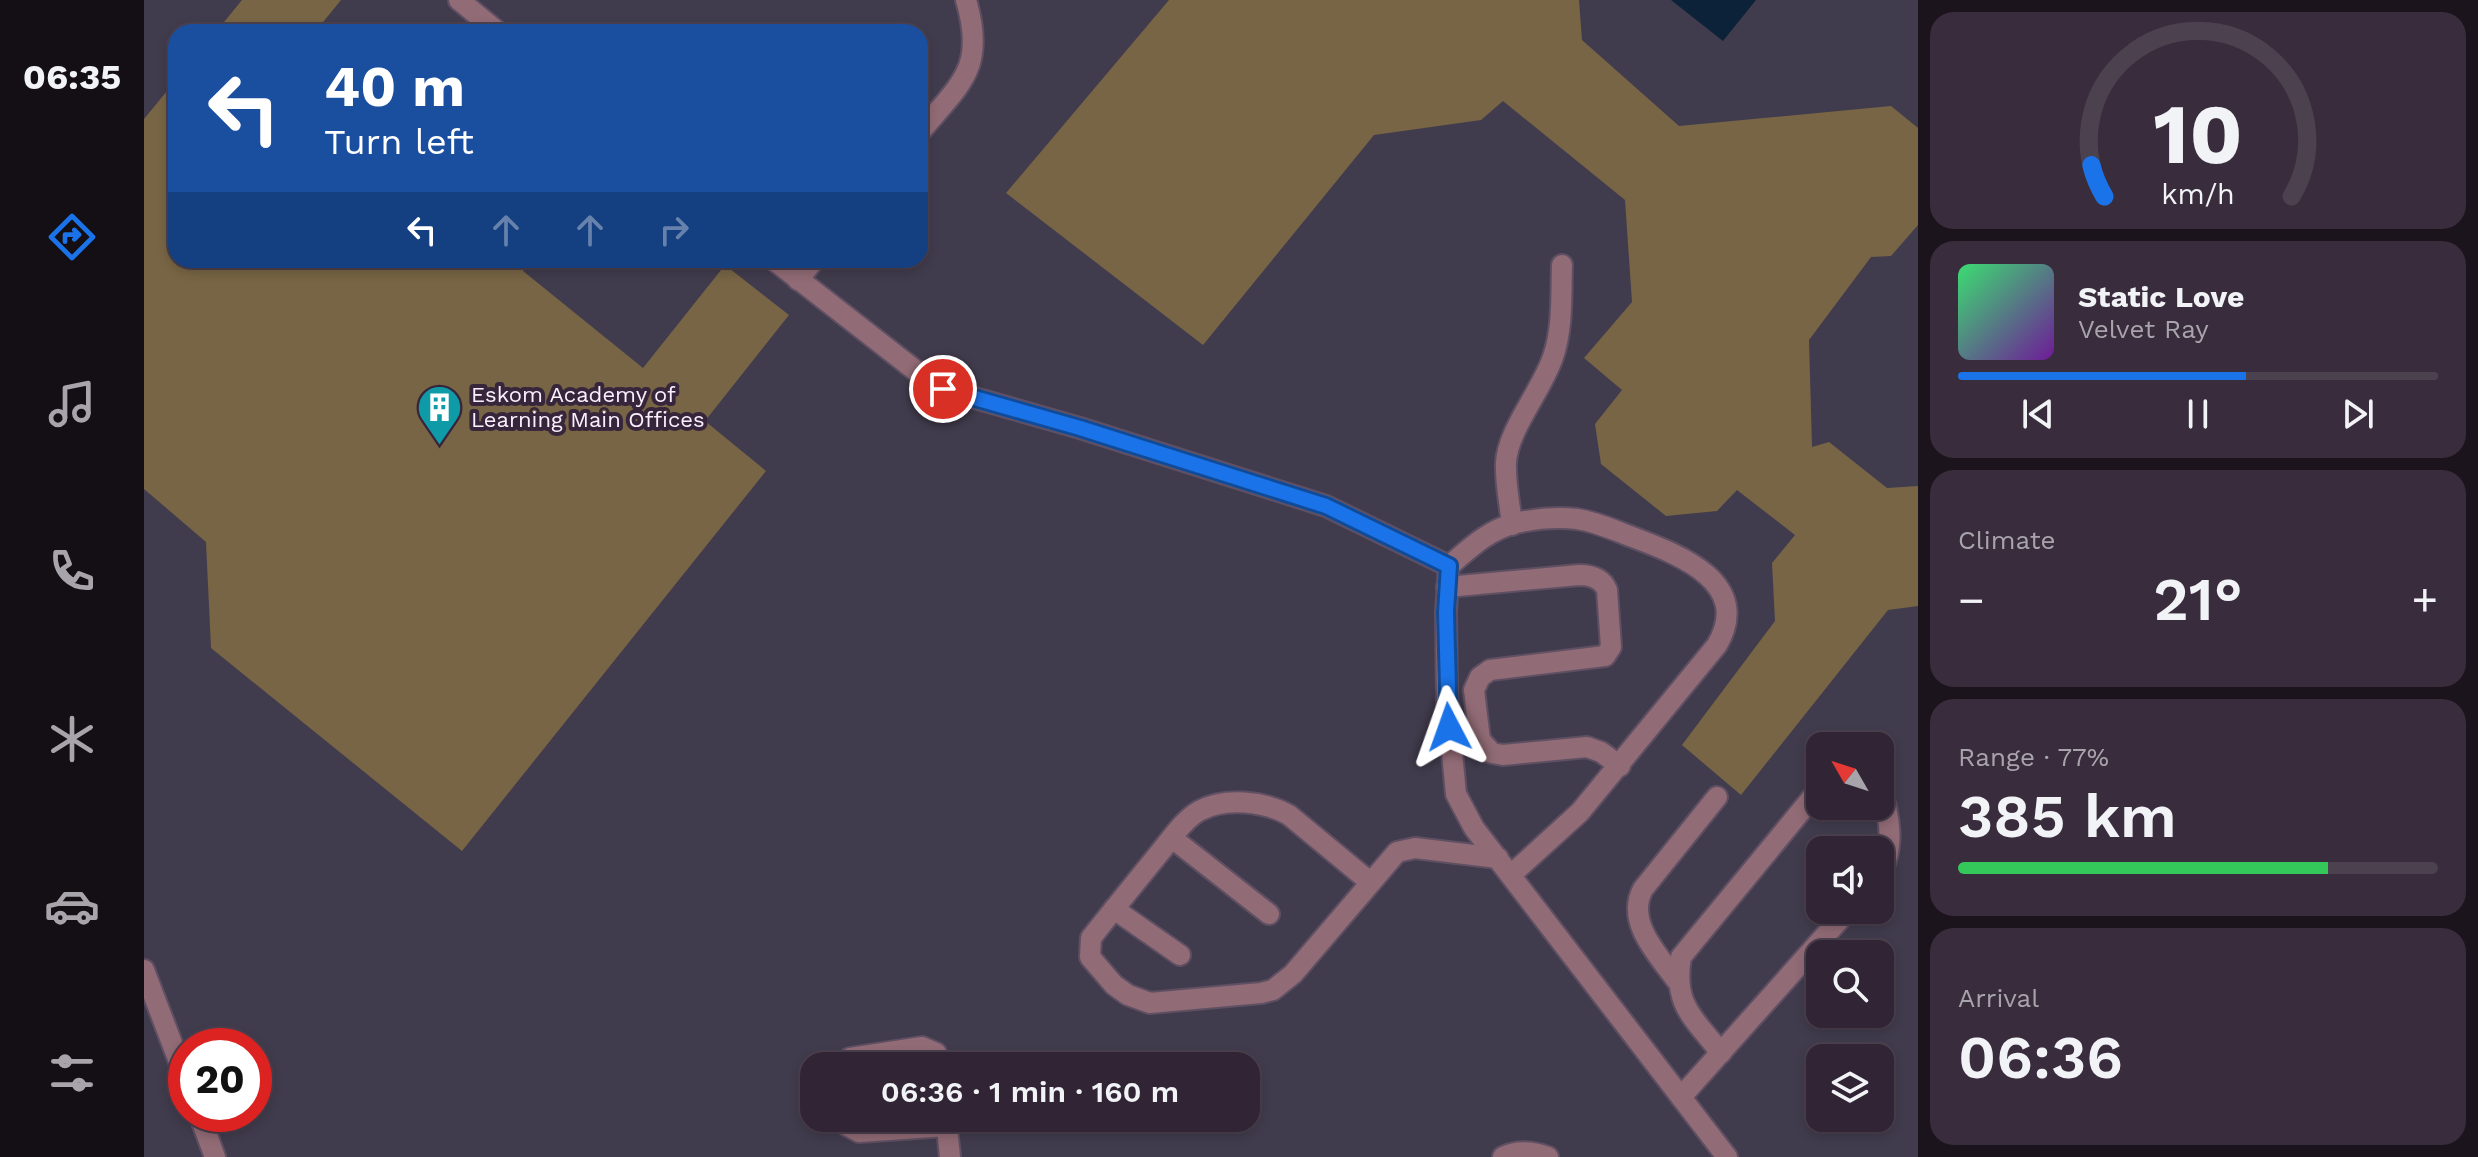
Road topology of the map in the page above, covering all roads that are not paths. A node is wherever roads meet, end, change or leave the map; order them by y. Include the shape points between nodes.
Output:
1 (459, 0) edge
2 (966, 0) edge
3 (488, 24) edge
4 (928, 122) edge
5 (1562, 265) dead end
6 (784, 268) edge
7 (808, 268) edge
8 (798, 280) junction
9 (1512, 525) junction
10 (1448, 576) junction
11 (1620, 766) junction
12 (1717, 797) dead end
13 (1806, 805) edge
14 (1172, 838) junction
15 (1505, 866) junction
16 (1370, 882) junction
17 (1114, 909) junction
18 (1269, 914) dead end
19 (1836, 924) edge
20 (1180, 955) dead end
21 (144, 970) edge
22 (1677, 981) junction
23 (168, 1033) edge
24 (889, 1052) edge
25 (934, 1052) edge
26 (1721, 1053) junction
27 (1681, 1097) junction
28 (206, 1132) edge
29 (947, 1132) edge
30 (215, 1157) edge
31 (950, 1157) edge
32 (1503, 1157) edge
33 (1548, 1157) edge
34 (1727, 1157) edge

1 - 3 lane
2 - 4 lane via 973,58 962,81
5 - 9 lane via 1554,354 1514,433 1506,461
6 - 8 lane
7 - 8 lane
8 - 10 lane via 943,389 1326,506
9 - 10 lane via 1486,535
9 - 11 lane via 1563,518 1596,524 1700,568 1724,598 1725,631 1717,645
10 - 11 lane via 1579,575 1605,585 1611,647 1605,656 1490,670 1474,690 1480,740 1492,753 1587,747
10 - 15 lane via 1447,701 1456,794 1474,828
11 - 15 lane via 1580,812
12 - 22 lane via 1637,901 1649,944
13 - 22 lane via 1681,957
14 - 16 lane via 1203,809 1262,804 1289,815
14 - 17 lane
14 - 18 lane
15 - 16 lane via 1405,849
15 - 27 lane
16 - 17 lane via 1293,974 1261,993 1150,1003 1128,995 1090,957 1091,938
17 - 20 lane
19 - 26 lane
21 - 23 lane
22 - 26 lane via 1684,1005
24 - 25 lane via 922,1047
26 - 27 lane
27 - 34 lane
28 - 30 lane
29 - 31 lane
32 - 33 lane via 1535,1152

